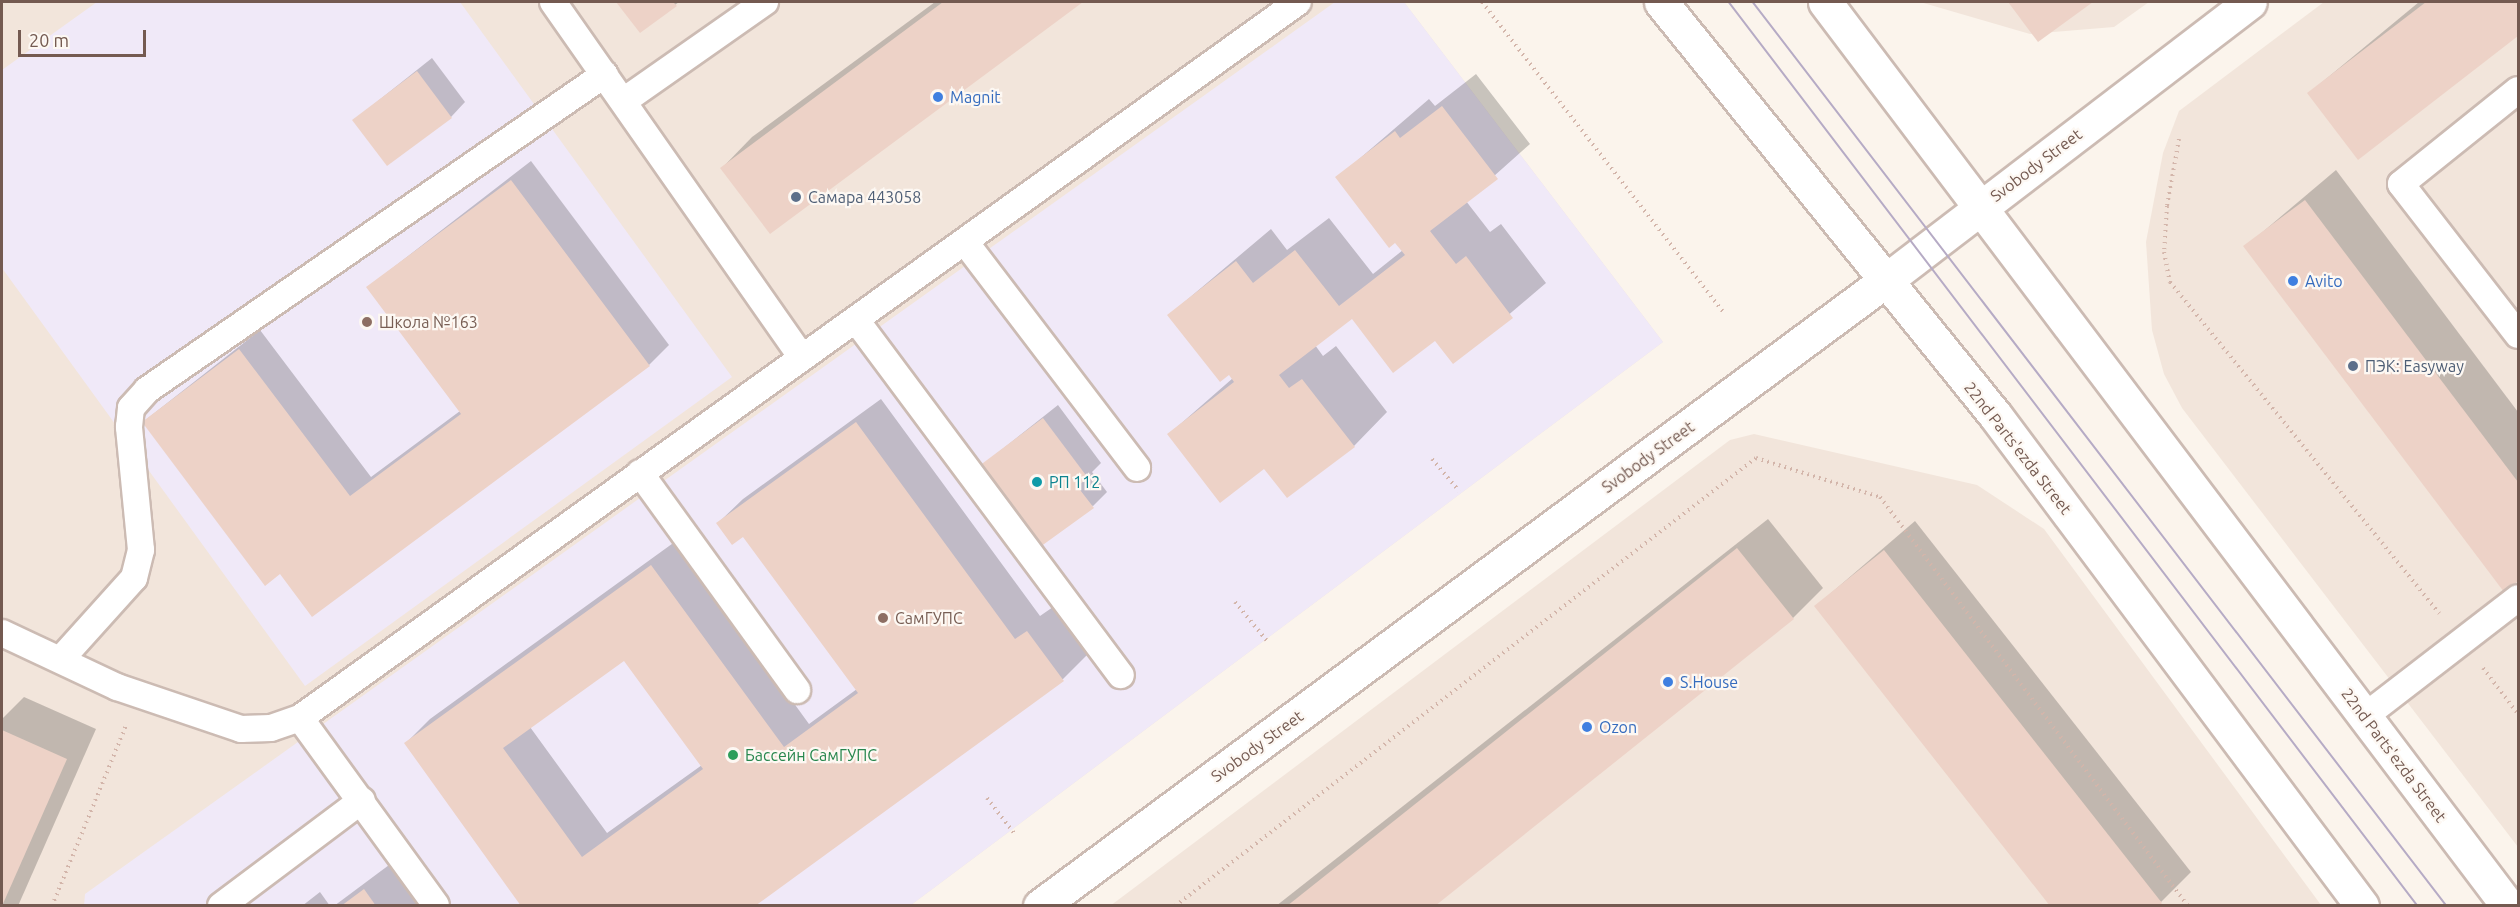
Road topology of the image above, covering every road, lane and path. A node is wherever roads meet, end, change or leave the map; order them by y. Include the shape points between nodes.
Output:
1 (553, 2) edge
2 (765, 2) edge
3 (1298, 2) edge
4 (1482, 2) edge
5 (1661, 2) edge
6 (1825, 2) edge
7 (2250, 2) edge
8 (605, 74) junction
9 (2518, 90) edge
10 (625, 100) junction
11 (2179, 139) dead end
12 (1983, 205) junction
13 (965, 242) junction
14 (1885, 281) junction
15 (1725, 313) dead end
16 (856, 321) junction
17 (2518, 335) edge
18 (802, 357) junction
19 (1432, 459) dead end
20 (1137, 468) dead end
21 (640, 473) junction
22 (1459, 491) dead end
23 (2518, 598) edge
24 (1235, 602) dead end
25 (2, 633) edge
26 (2462, 641) junction
27 (1268, 642) dead end
28 (61, 659) junction
29 (1120, 675) dead end
30 (797, 690) dead end
31 (139, 695) junction
32 (2518, 714) edge
33 (2365, 716) junction
34 (300, 717) junction
35 (987, 798) dead end
36 (362, 800) junction
37 (1014, 833) dead end
38 (436, 905) edge
39 (52, 906) edge
40 (221, 906) edge
41 (1040, 906) edge
42 (1175, 906) edge
43 (2188, 906) edge
44 (2362, 906) edge
45 (2508, 906) edge

1 - 8 lane
2 - 10 lane
3 - 13 lane
4 - 15 path
5 - 14 main road, 22nd Parts'ezda Street
6 - 12 main road, 22nd Parts'ezda Street
7 - 12 main road, Svobody Street
8 - 10 lane
8 - 28 lane via 147,390 131,408 129,427 141,550 134,578
9 - 17 lane via 2401,184
10 - 18 lane
11 - 26 path via 2165,229 2170,282
12 - 14 main road, Svobody Street
12 - 33 main road, 22nd Parts'ezda Street
13 - 16 lane
13 - 20 lane
14 - 41 main road, Svobody Street
14 - 44 main road, 22nd Parts'ezda Street via 1995,415
16 - 18 lane
16 - 29 lane
18 - 21 lane
19 - 22 path
21 - 30 lane
21 - 34 lane
23 - 26 lane
24 - 27 path
25 - 28 lane
26 - 32 path
26 - 33 lane
28 - 31 lane
31 - 34 lane via 241,729 271,728
31 - 39 path
33 - 45 main road, 22nd Parts'ezda Street
34 - 36 lane
35 - 37 path
36 - 38 lane
36 - 40 lane
42 - 43 path via 1756,458 1880,497

